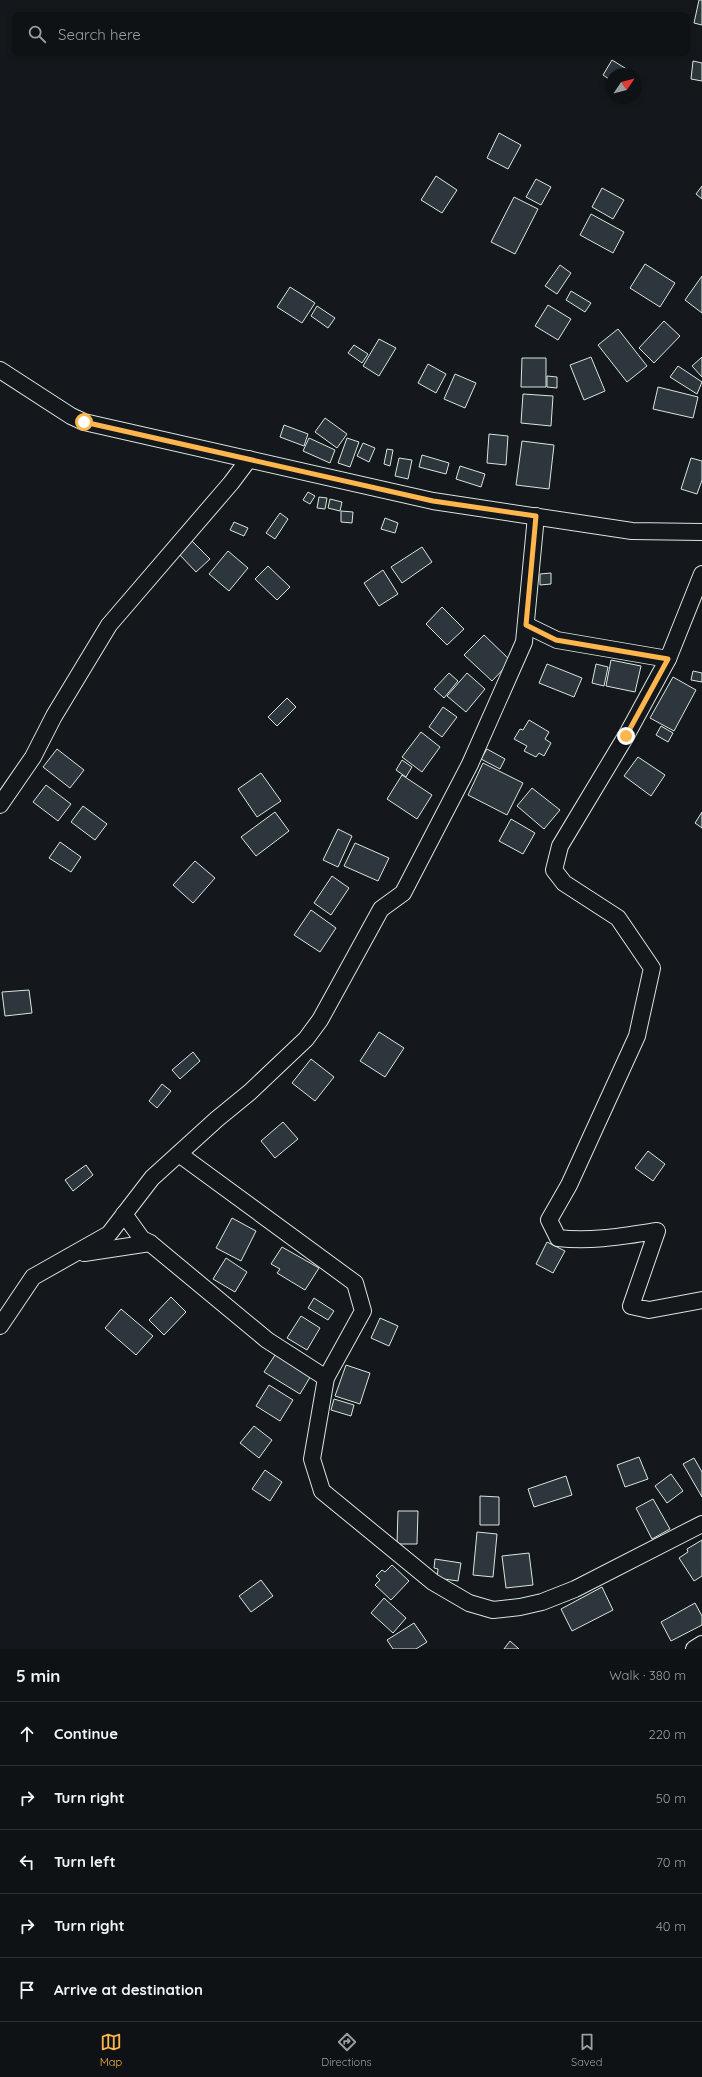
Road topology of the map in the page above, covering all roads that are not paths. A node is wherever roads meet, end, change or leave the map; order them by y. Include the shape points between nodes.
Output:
1 (0, 370) edge
2 (249, 459) junction
3 (536, 516) junction
4 (702, 532) edge
5 (702, 574) edge
6 (526, 625) junction
7 (668, 659) junction
8 (0, 805) edge
9 (179, 1154) junction
10 (124, 1214) junction
11 (150, 1243) junction
12 (74, 1254) junction
13 (702, 1300) edge
14 (0, 1326) edge
15 (326, 1378) junction
16 (702, 1524) edge
17 (702, 1644) edge
18 (694, 1649) edge

1 - 2 street via 84,422
2 - 3 street via 433,501
2 - 8 street via 109,625 54,716 33,757
3 - 4 street via 632,531
3 - 6 street
5 - 7 street
6 - 7 street via 556,640
6 - 9 street via 524,642 470,764 403,893 381,909 320,1020 306,1039
7 - 13 street via 626,736 560,846 554,870 564,883 618,918 652,968 637,1036 569,1185 549,1220 558,1238 571,1240 600,1239 657,1231 631,1306 649,1310
9 - 10 street via 152,1178
9 - 15 street via 355,1283 362,1312
10 - 11 street via 142,1239
10 - 12 street via 109,1234
11 - 12 street
11 - 15 street via 267,1340
12 - 14 street via 33,1278
15 - 16 street via 312,1459 322,1491 433,1582 470,1603 493,1610 542,1602 575,1590
17 - 18 street

